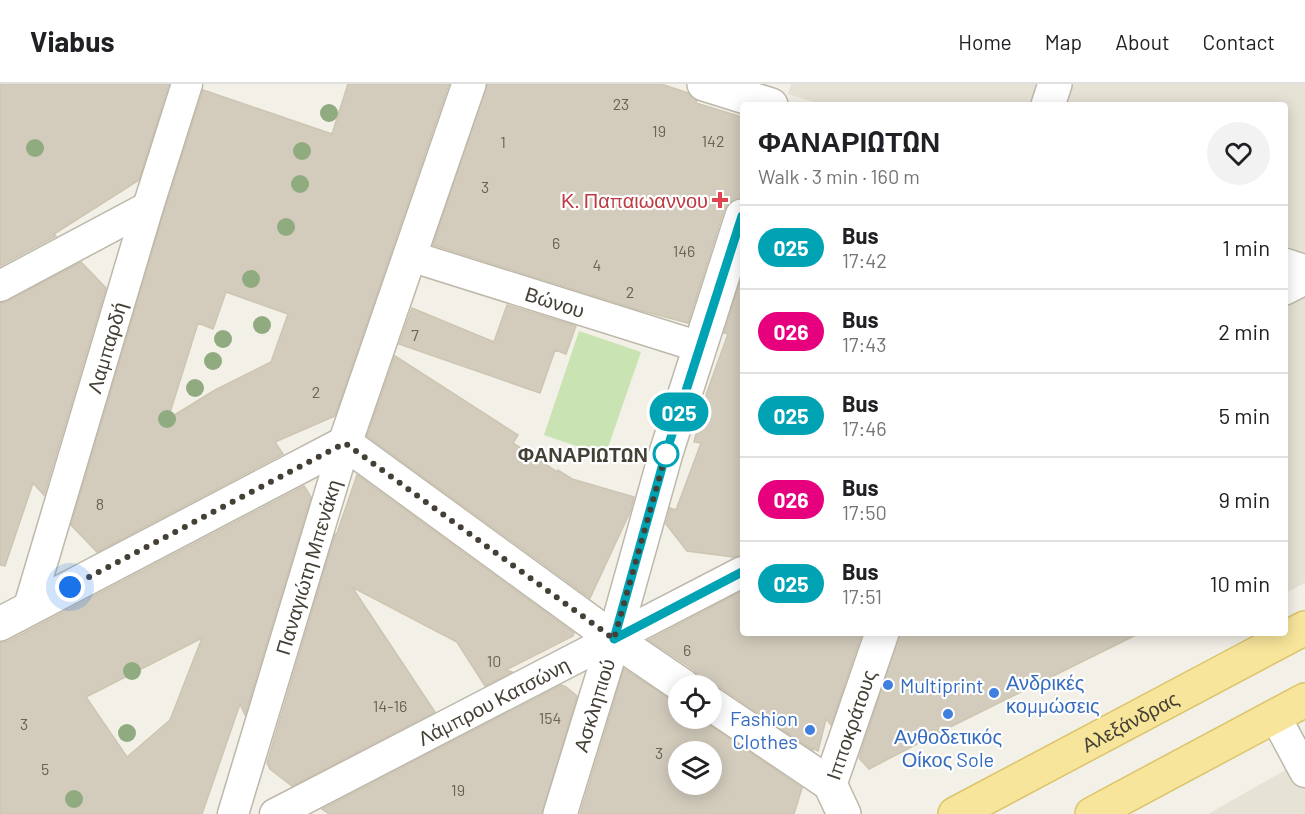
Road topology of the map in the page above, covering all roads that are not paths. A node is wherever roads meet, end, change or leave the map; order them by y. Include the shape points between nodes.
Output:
1 (187, 84) edge
2 (469, 84) edge
3 (704, 84) edge
4 (785, 84) edge
5 (1055, 84) edge
6 (761, 102) edge
7 (779, 102) edge
8 (1049, 102) edge
9 (148, 207) junction
10 (740, 222) edge
11 (410, 256) junction
12 (1288, 266) edge
13 (1305, 272) edge
14 (1305, 279) edge
15 (0, 286) edge
16 (1288, 288) edge
17 (700, 347) junction
18 (345, 443) junction
19 (740, 573) edge
20 (14, 617) edge
21 (1305, 628) edge
22 (881, 636) edge
23 (614, 639) junction
24 (668, 676) edge
25 (1305, 700) edge
26 (722, 711) edge
27 (1275, 716) junction
28 (1305, 772) edge
29 (830, 784) junction
30 (233, 814) edge
31 (275, 814) edge
32 (560, 814) edge
33 (844, 814) edge
34 (955, 814) edge
35 (1092, 814) edge

1 - 9 street, Λαμπαρδή
2 - 11 street, Παναγιώτη Μπενάκη
3 - 6 street
4 - 7 street
5 - 8 street
9 - 15 street
9 - 20 street, Λαμπαρδή
10 - 17 street, Ασκληπιού
11 - 17 street, Βώνου
11 - 18 street, Παναγιώτη Μπενάκη
12 - 13 street
14 - 16 street
17 - 23 street, Ασκληπιού
18 - 20 street
18 - 23 street
18 - 30 street, Παναγιώτη Μπενάκη
19 - 23 street, Λάμπρου Κατσώνη
21 - 34 main road, Αλεξάνδρας
22 - 29 street, Ιπποκράτους
23 - 24 street
23 - 31 street, Λάμπρου Κατσώνη
23 - 32 street, Ασκληπιού
25 - 27 main road
26 - 29 street
27 - 28 street
27 - 35 main road
29 - 33 street, Ιπποκράτους

